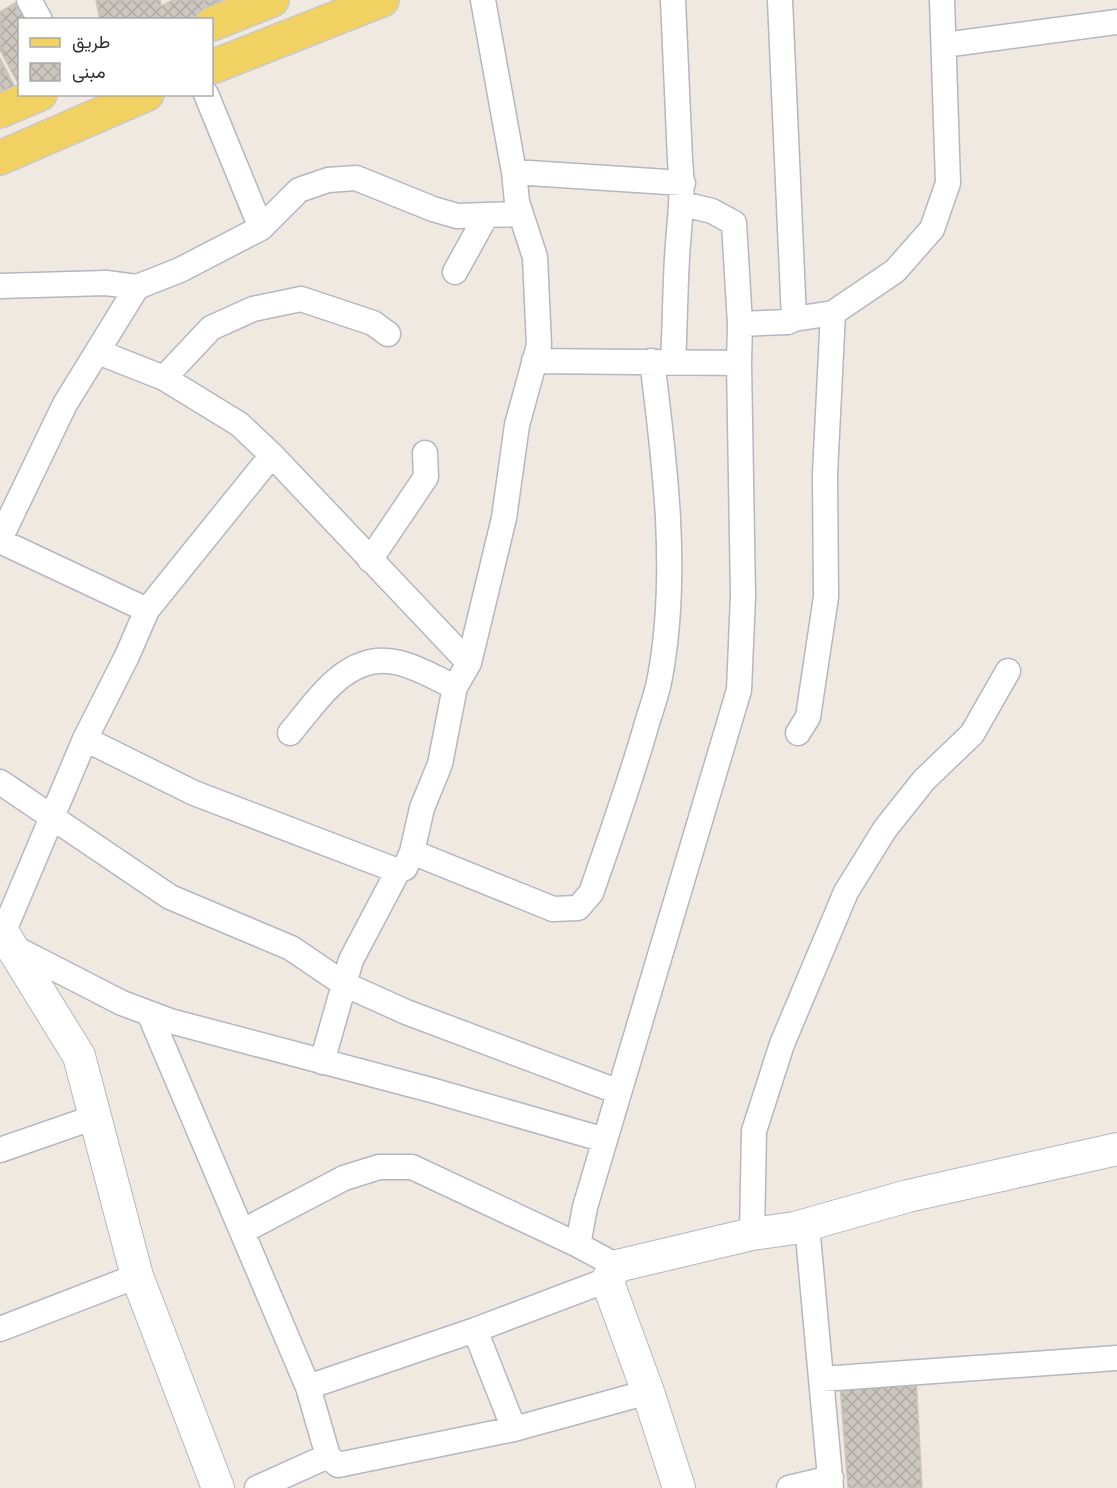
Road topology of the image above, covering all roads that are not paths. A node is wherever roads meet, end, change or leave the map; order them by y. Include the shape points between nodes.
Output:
1 (29, 0) edge
2 (382, 0) edge
3 (483, 0) edge
4 (673, 0) edge
5 (780, 0) edge
6 (942, 0) edge
7 (263, 2) edge
8 (39, 18) edge
9 (1117, 22) edge
10 (213, 24) edge
11 (944, 45) junction
12 (213, 67) edge
13 (35, 96) edge
14 (142, 96) edge
15 (207, 96) edge
16 (0, 111) edge
17 (0, 158) edge
18 (514, 172) junction
19 (683, 194) junction
20 (521, 214) junction
21 (486, 216) junction
22 (261, 228) junction
23 (454, 272) dead end
24 (0, 286) edge
25 (137, 288) junction
26 (833, 313) junction
27 (794, 319) junction
28 (741, 324) junction
29 (388, 334) dead end
30 (98, 352) junction
31 (534, 361) junction
32 (663, 361) junction
33 (739, 363) junction
34 (164, 378) junction
35 (425, 453) dead end
36 (272, 454) junction
37 (0, 540) edge
38 (370, 560) junction
39 (147, 610) junction
40 (469, 663) junction
41 (1008, 671) dead end
42 (455, 687) junction
43 (291, 733) dead end
44 (798, 733) dead end
45 (85, 739) junction
46 (0, 782) edge
47 (51, 817) junction
48 (412, 852) junction
49 (398, 871) junction
50 (5, 936) edge
51 (344, 984) junction
52 (149, 1013) junction
53 (322, 1062) junction
54 (619, 1092) junction
55 (95, 1116) junction
56 (605, 1140) junction
57 (1117, 1149) edge
58 (0, 1150) edge
59 (807, 1225) junction
60 (243, 1231) junction
61 (752, 1234) junction
62 (578, 1245) junction
63 (612, 1273) junction
64 (137, 1276) junction
65 (0, 1329) edge
66 (475, 1330) junction
67 (1117, 1358) edge
68 (822, 1379) junction
69 (308, 1386) junction
70 (648, 1392) junction
71 (514, 1429) junction
72 (328, 1456) junction
73 (831, 1483) edge
74 (218, 1488) edge
75 (257, 1488) edge
76 (679, 1488) edge
77 (789, 1488) edge

1 - 8 street
2 - 12 main road
3 - 18 street
4 - 19 street
5 - 27 street
6 - 11 street
7 - 10 main road
9 - 11 street
11 - 26 street via 948,183 932,229 895,271
13 - 16 main road
14 - 17 main road
15 - 22 street
18 - 19 street
18 - 20 street
19 - 28 street via 734,223
19 - 32 street
20 - 21 street
20 - 31 street via 535,257 539,345
21 - 22 street via 457,216 356,178 328,180 299,190
21 - 23 street
22 - 25 street
24 - 25 street via 106,283
25 - 30 street
26 - 27 street
26 - 44 street via 825,474 826,597 808,717
27 - 28 street
28 - 33 street
29 - 34 street via 373,323 302,299 253,309 211,328
30 - 34 street
30 - 37 street via 65,404
31 - 32 street
31 - 40 street via 517,425 504,518
32 - 33 street
32 - 48 street via 668,619 660,679 633,773 591,893 578,908 554,909
33 - 54 street via 739,690
34 - 36 street via 239,424
35 - 38 street via 426,477
36 - 38 street
36 - 39 street
37 - 39 street
38 - 40 street
39 - 45 street
40 - 42 street
41 - 61 street via 972,734 924,780 885,829 846,892 782,1044 754,1131
42 - 43 street via 396,662 370,660 346,672
42 - 48 street via 440,764 422,808
45 - 47 street
45 - 49 street via 194,793
46 - 47 street
47 - 50 street
47 - 51 street via 170,897 291,948
48 - 49 street via 405,868
49 - 51 street via 351,960
50 - 52 street via 122,1004
50 - 55 street via 79,1056
51 - 53 street
51 - 54 street via 406,1012
52 - 53 street
52 - 60 street
53 - 56 street
54 - 56 street
55 - 58 street
55 - 64 street
56 - 62 street
57 - 59 street via 908,1196
59 - 61 street
59 - 68 street
60 - 62 street via 344,1178 379,1167 412,1167
60 - 69 street
61 - 63 street
62 - 63 street
63 - 66 street
63 - 70 street
64 - 65 street
64 - 74 street
66 - 69 street
66 - 71 street
67 - 68 street
68 - 73 street
69 - 72 street
70 - 71 street
70 - 76 street
71 - 72 street via 338,1465
72 - 75 street
73 - 77 street

